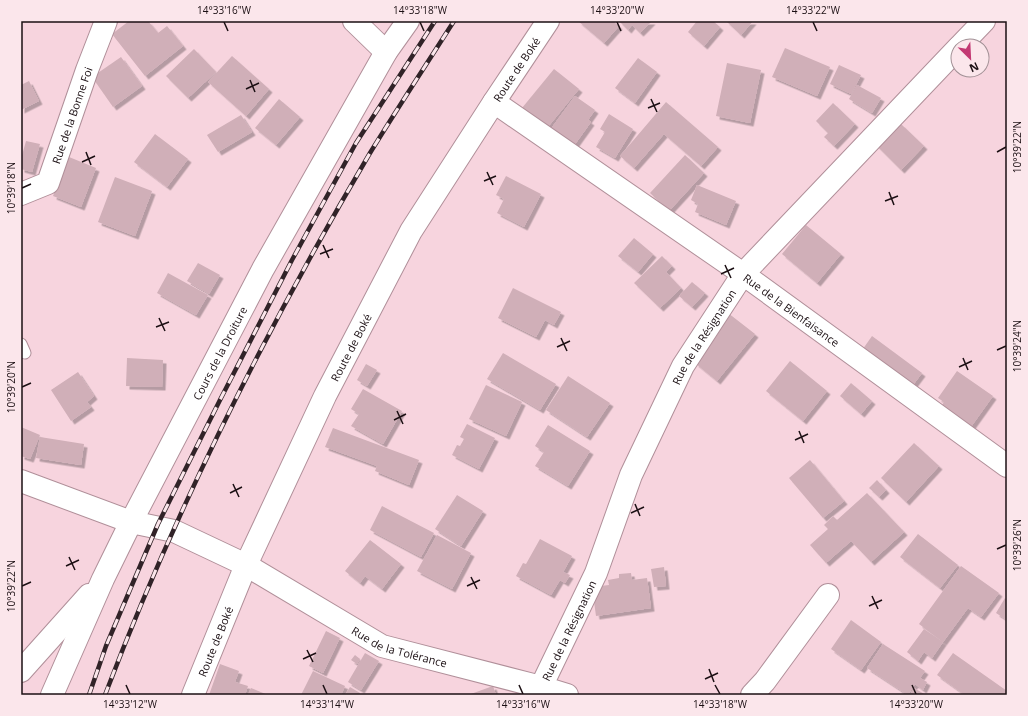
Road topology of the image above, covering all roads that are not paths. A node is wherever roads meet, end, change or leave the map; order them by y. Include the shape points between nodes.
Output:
1 (106, 21) edge
2 (354, 21) edge
3 (408, 21) edge
4 (548, 21) edge
5 (984, 21) edge
6 (968, 38) edge
7 (386, 52) junction
8 (950, 56) edge
9 (494, 102) junction
10 (21, 194) edge
11 (742, 274) junction
12 (1007, 466) edge
13 (21, 481) edge
14 (131, 522) junction
15 (246, 565) junction
16 (103, 579) junction
17 (828, 595) dead end
18 (21, 671) edge
19 (541, 687) junction
20 (52, 695) edge
21 (193, 695) edge
22 (567, 695) edge
23 (752, 695) edge

1 - 10 street, Rue de la Bonne Foi via 48,182
2 - 7 street
3 - 7 street, Cours de la Droiture
4 - 9 street, Route de Boké
5 - 6 street, Rue de la Résignation
7 - 14 street, Cours de la Droiture via 263,269
8 - 11 street, Rue de la Résignation
9 - 11 street, Rue de la Bienfaisance
9 - 15 street, Route de Boké via 411,231 325,396
11 - 12 street, Rue de la Bienfaisance
11 - 19 street, Rue de la Résignation via 683,366 631,475 596,573
13 - 14 street, Rue de la Tolérance
14 - 15 street, Rue de la Tolérance via 174,531
14 - 16 street, Cours de la Droiture
15 - 19 street, Rue de la Tolérance via 382,646
15 - 21 street, Route de Boké
16 - 18 street
16 - 20 street, Cours de la Droiture
17 - 23 street
19 - 22 street, Rue de la Tolérance

